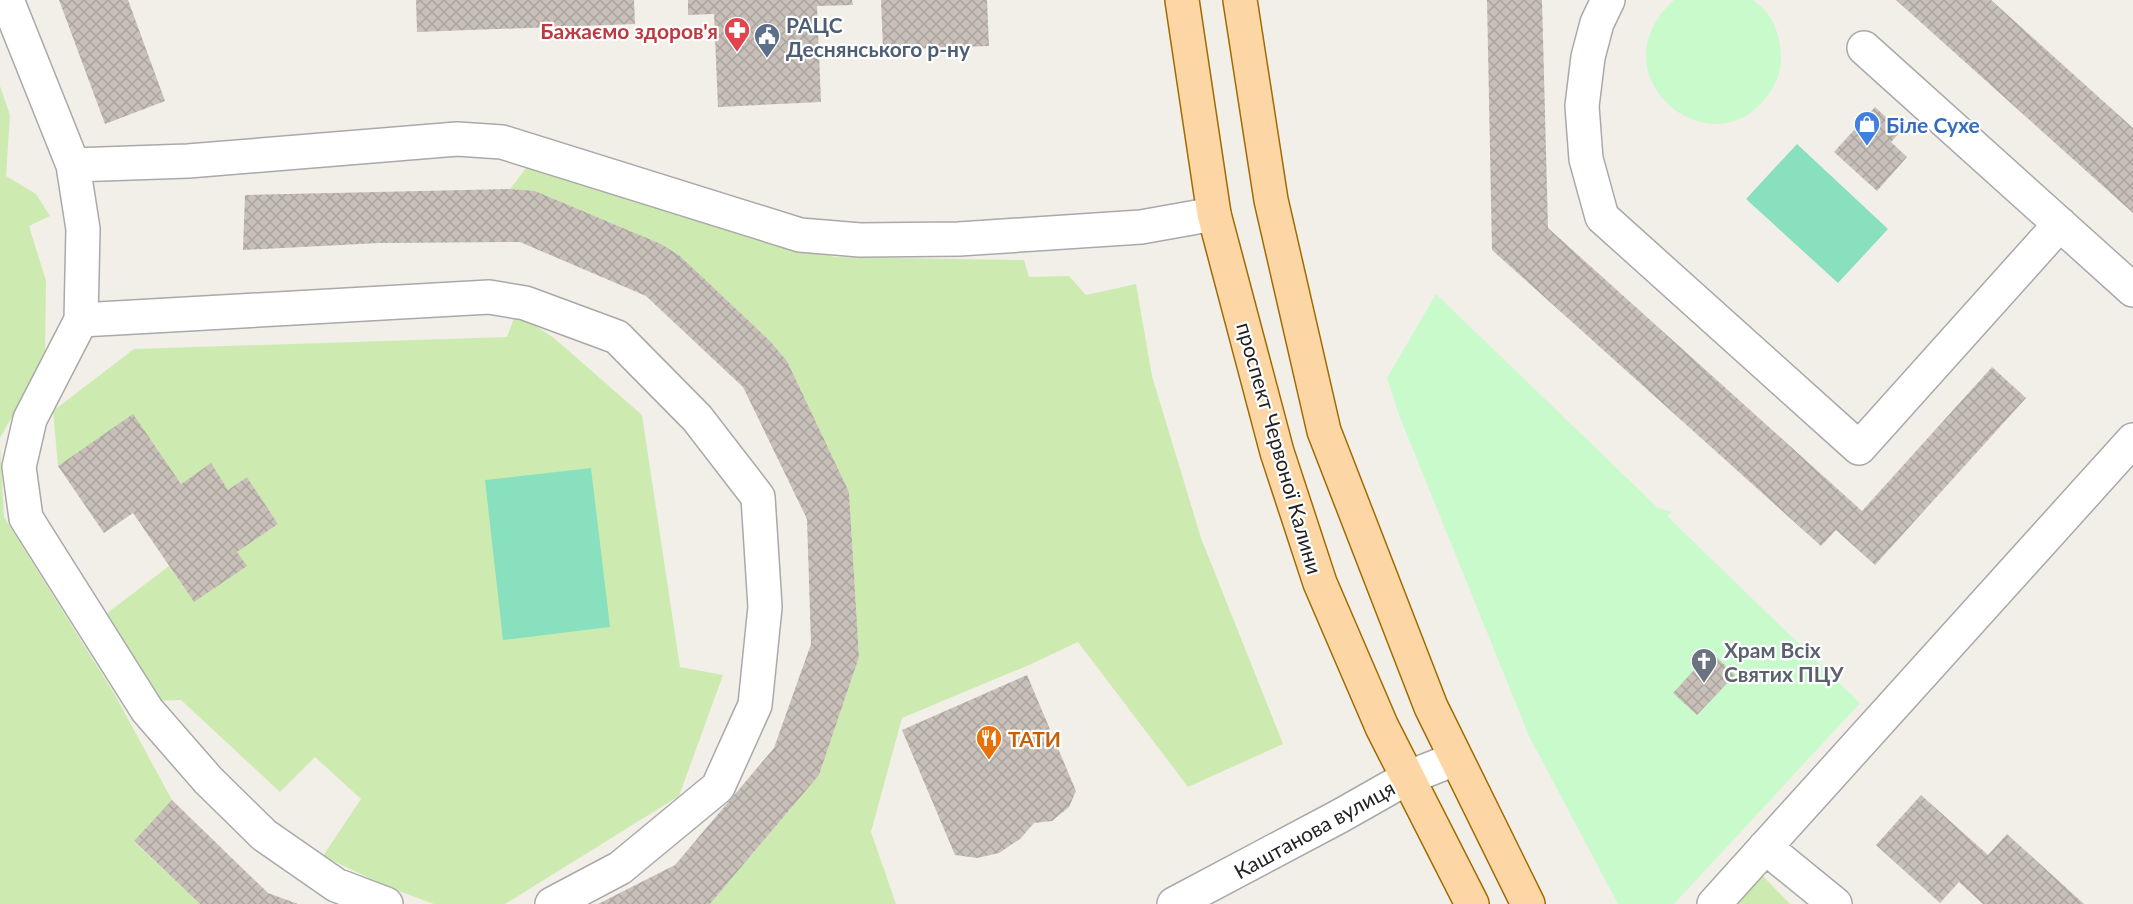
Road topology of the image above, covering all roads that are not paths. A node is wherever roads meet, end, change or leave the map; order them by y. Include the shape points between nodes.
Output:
1 (7, 0) edge
2 (1182, 0) edge
3 (1240, 0) edge
4 (1608, 0) edge
5 (1864, 48) dead end
6 (73, 165) junction
7 (1214, 214) junction
8 (2060, 224) junction
9 (2133, 290) edge
10 (81, 320) junction
11 (2133, 440) edge
12 (1455, 759) junction
13 (1407, 777) junction
14 (1765, 847) junction
15 (386, 904) edge
16 (552, 904) edge
17 (1174, 904) edge
18 (1472, 904) edge
19 (1528, 904) edge
20 (1714, 904) edge
21 (1835, 904) edge

1 - 6 street
2 - 7 main road, проспект Червоної Калини
3 - 12 main road via 1271,200 1324,432 1384,590
4 - 8 street via 1588,57 1582,106 1586,159 1602,217 1859,448
5 - 8 street
6 - 7 street via 188,161 457,139 502,142 800,235 860,240 959,239 1141,227
6 - 10 street via 83,229
7 - 13 main road, проспект Червоної Калини via 1277,452 1320,583
8 - 9 street
10 - 15 street via 30,419 19,467 26,518 147,710 208,780 273,841 336,885
10 - 16 street via 489,297 525,303 617,338 698,418 758,496 765,607 755,705 718,787 621,868
11 - 14 street
12 - 13 street, Каштанова вулиця
12 - 19 main road
13 - 17 street, Каштанова вулиця
13 - 18 main road, проспект Червоної Калини
14 - 20 street
14 - 21 street

